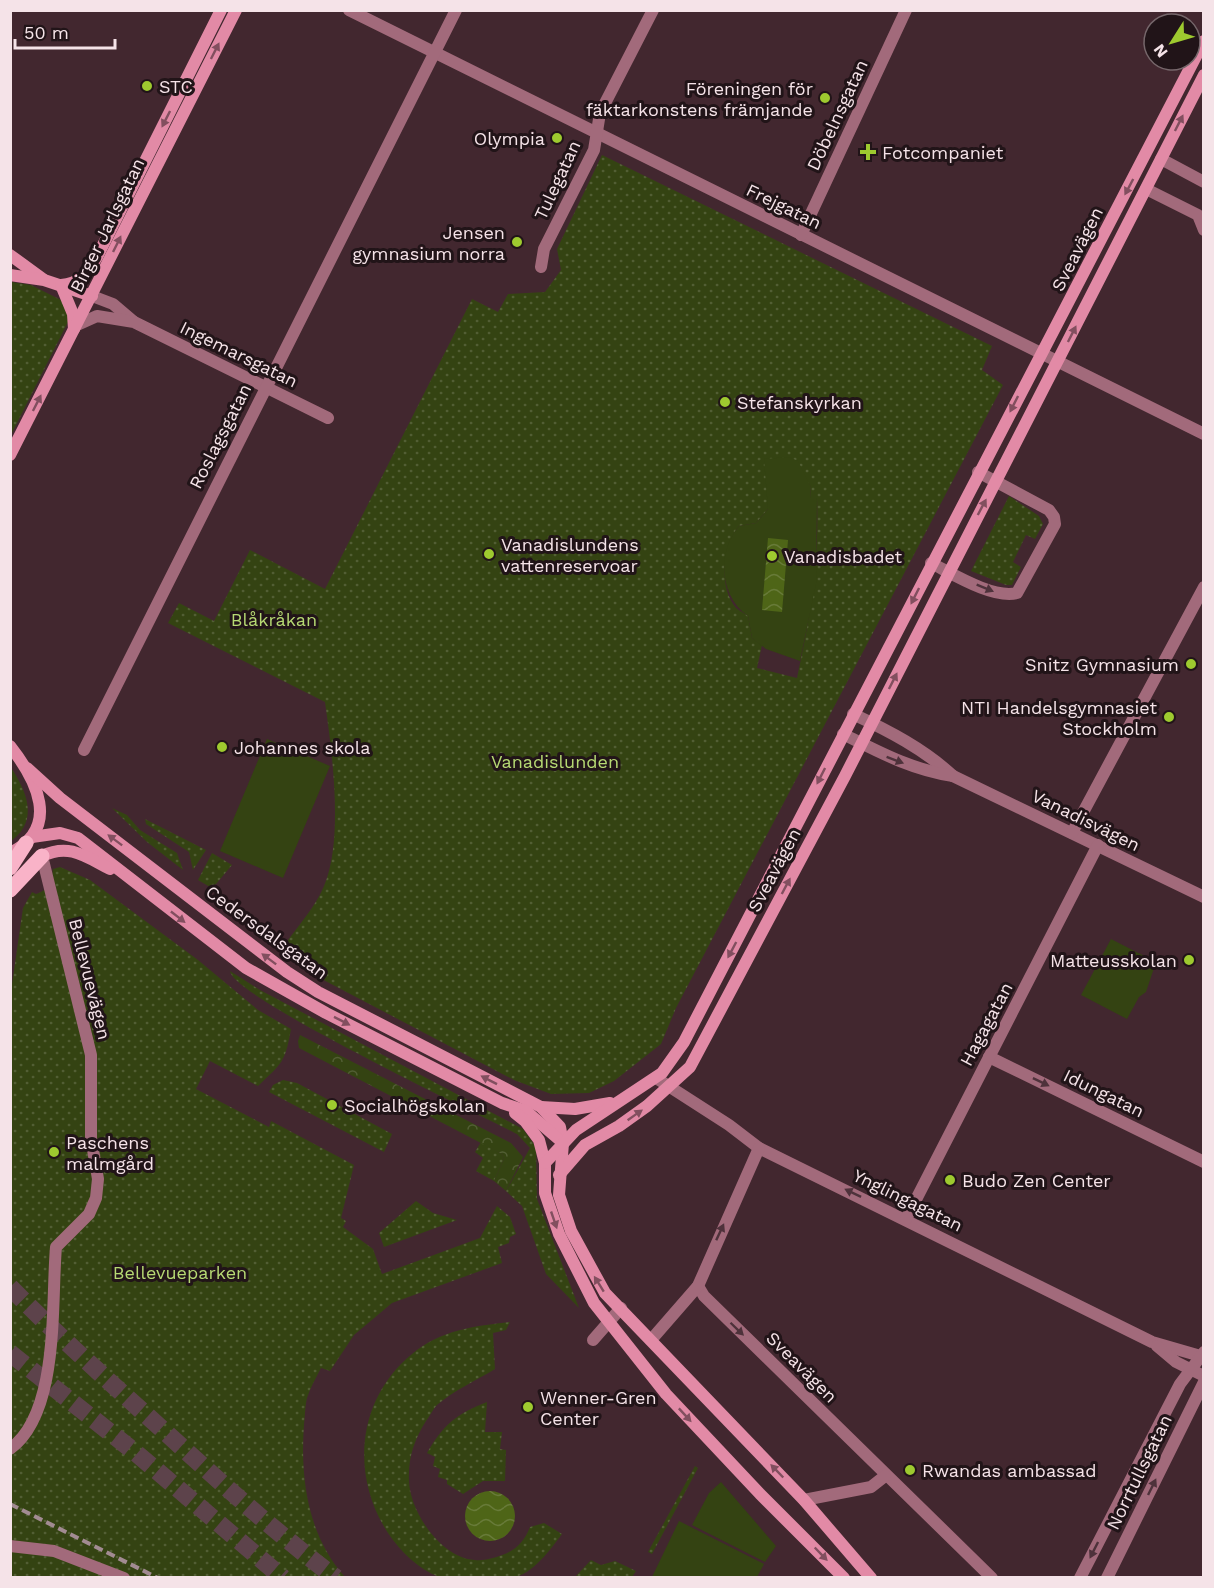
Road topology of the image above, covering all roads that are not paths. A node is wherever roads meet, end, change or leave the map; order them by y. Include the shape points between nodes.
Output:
1 (221, 10) edge
2 (236, 10) edge
3 (349, 10) edge
4 (456, 10) edge
5 (653, 10) edge
6 (906, 10) edge
7 (1203, 41) edge
8 (434, 53) junction
9 (1203, 75) edge
10 (597, 133) junction
11 (1161, 159) junction
12 (1203, 182) edge
13 (1146, 189) junction
14 (1203, 230) edge
15 (801, 235) junction
16 (10, 255) edge
17 (540, 267) dead end
18 (10, 275) edge
19 (44, 280) junction
20 (61, 285) junction
21 (92, 296) junction
22 (134, 322) junction
23 (75, 328) junction
24 (1041, 352) junction
25 (1059, 361) junction
26 (266, 387) junction
27 (328, 418) dead end
28 (1203, 434) edge
29 (10, 455) edge
30 (978, 472) junction
31 (996, 481) junction
32 (931, 563) junction
33 (949, 572) junction
34 (1203, 587) edge
35 (853, 714) junction
36 (872, 723) junction
37 (843, 734) junction
38 (10, 736) edge
39 (862, 744) junction
40 (10, 746) edge
41 (84, 750) dead end
42 (24, 763) junction
43 (953, 776) junction
44 (1072, 833) junction
45 (29, 840) junction
46 (1098, 845) junction
47 (10, 853) edge
48 (42, 856) junction
49 (10, 868) edge
50 (131, 882) junction
51 (10, 890) edge
52 (1203, 897) edge
53 (989, 1057) junction
54 (656, 1078) junction
55 (669, 1087) junction
56 (619, 1100) junction
57 (502, 1103) junction
58 (541, 1107) junction
59 (563, 1143) junction
60 (585, 1144) junction
61 (759, 1148) junction
62 (545, 1162) junction
63 (1203, 1162) edge
64 (559, 1175) junction
65 (906, 1219) junction
66 (698, 1286) junction
67 (621, 1308) junction
68 (608, 1322) junction
69 (593, 1340) dead end
70 (651, 1340) junction
71 (1152, 1342) junction
72 (1202, 1356) edge
73 (1190, 1369) junction
74 (1203, 1376) edge
75 (1203, 1382) edge
76 (10, 1449) edge
77 (885, 1476) junction
78 (804, 1500) junction
79 (10, 1546) edge
80 (124, 1578) edge
81 (844, 1578) edge
82 (872, 1578) edge
83 (992, 1578) edge
84 (1080, 1578) edge
85 (1107, 1578) edge

1 -> 20 main road, Birger Jarlsgatan via 97,257 83,277
21 -> 2 main road, Birger Jarlsgatan
3 - 8 street, Frejgatan
4 - 8 street, Roslagsgatan
5 - 10 street, Tulegatan via 600,113
6 - 15 street, Döbelnsgatan
7 -> 24 main road, Sveavägen
8 - 10 street, Frejgatan
8 - 26 street, Roslagsgatan
11 -> 9 main road, Sveavägen
10 - 15 street, Frejgatan
10 - 17 street, Tulegatan via 594,150 544,249
11 - 12 street
11 - 13 main road, Sveavägen
13 - 14 street via 1198,215
25 -> 13 main road, Sveavägen
15 - 24 street, Frejgatan
16 - 19 main road, Ingemarsgatan
18 - 19 main road, Ingemarsgatan
19 - 20 main road, Ingemarsgatan
20 - 21 main road, Ingemarsgatan
20 - 23 main road
21 - 22 street, Ingemarsgatan via 113,304
21 - 23 main road, Birger Jarlsgatan
22 - 23 street, Ingemarsgatan via 97,316
22 - 26 street, Ingemarsgatan
29 -> 23 main road, Birger Jarlsgatan
24 - 25 street, Frejgatan
24 -> 30 main road, Sveavägen
25 - 28 street, Frejgatan
25 - 31 main road, Sveavägen
26 - 27 street, Ingemarsgatan
26 - 41 street, Roslagsgatan
30 - 31 street
30 - 32 main road, Sveavägen
33 -> 31 main road, Sveavägen
33 -> 31 street via 994,591 1017,593 1054,524 1048,510
32 - 33 street
32 -> 35 main road, Sveavägen
36 -> 33 main road, Sveavägen
34 - 44 street
35 - 36 street, Vanadisvägen
35 - 37 main road, Sveavägen
36 - 39 main road, Sveavägen
36 - 43 street, Vanadisvägen via 936,760
37 - 39 street, Vanadisvägen
37 -> 54 main road, Sveavägen via 684,1042 671,1064
38 - 42 main road
39 -> 43 street, Vanadisvägen via 929,772
55 -> 39 main road, Sveavägen via 690,1067
40 - 42 main road
42 - 45 main road via 40,799 41,812
58 -> 42 main road, Cedersdalsgatan via 318,992 287,972 60,798
43 - 44 street, Vanadisvägen
44 - 46 street, Vanadisvägen
45 - 47 main road
45 - 49 main road
45 - 50 main road, Cedersdalsgatan via 60,832 78,838
46 - 52 street, Vanadisvägen
46 - 53 street, Hagagatan
48 - 50 main road, Cedersdalsgatan via 54,850 69,850
48 - 51 main road
48 - 76 street, Bellevuevägen via 91,1055 91,1138 98,1179 90,1214 56,1247 44,1389 33,1425
50 -> 57 main road, Cedersdalsgatan via 279,988
53 -> 63 street, Idungatan
53 - 65 street, Hagagatan
54 - 55 street, Ynglingagatan
54 - 56 main road, Sveavägen
60 -> 55 main road, Sveavägen via 619,1126
55 - 61 street, Ynglingagatan
56 - 58 main road, Cedersdalsgatan via 575,1109
56 - 59 main road, Sveavägen
57 - 59 main road, Cedersdalsgatan via 526,1111
57 - 62 main road, Cedersdalsgatan via 525,1121 539,1140
58 - 59 main road, Cedersdalsgatan via 560,1127
59 - 60 main road
59 - 62 main road, Sveavägen
59 - 64 main road
60 - 64 main road, Sveavägen
65 -> 61 street, Ynglingagatan
66 -> 61 street
62 -> 68 main road via 545,1193 559,1234 585,1288
67 -> 64 main road via 605,1293 571,1231 559,1195
65 - 71 street, Ynglingagatan
66 - 70 street
66 -> 77 street, Sveavägen
67 - 68 street
67 - 70 main road
68 - 69 street
68 -> 81 main road via 666,1394
78 -> 70 main road
71 - 72 street, Ynglingagatan
71 - 73 street, Ynglingagatan
72 - 73 street, Norrtullsgatan
73 - 74 street, Ynglingagatan
73 -> 84 street, Norrtullsgatan
85 -> 75 street, Norrtullsgatan
77 - 78 street via 871,1486
77 - 83 street, Sveavägen
78 - 82 main road
79 - 80 street via 54,1551

